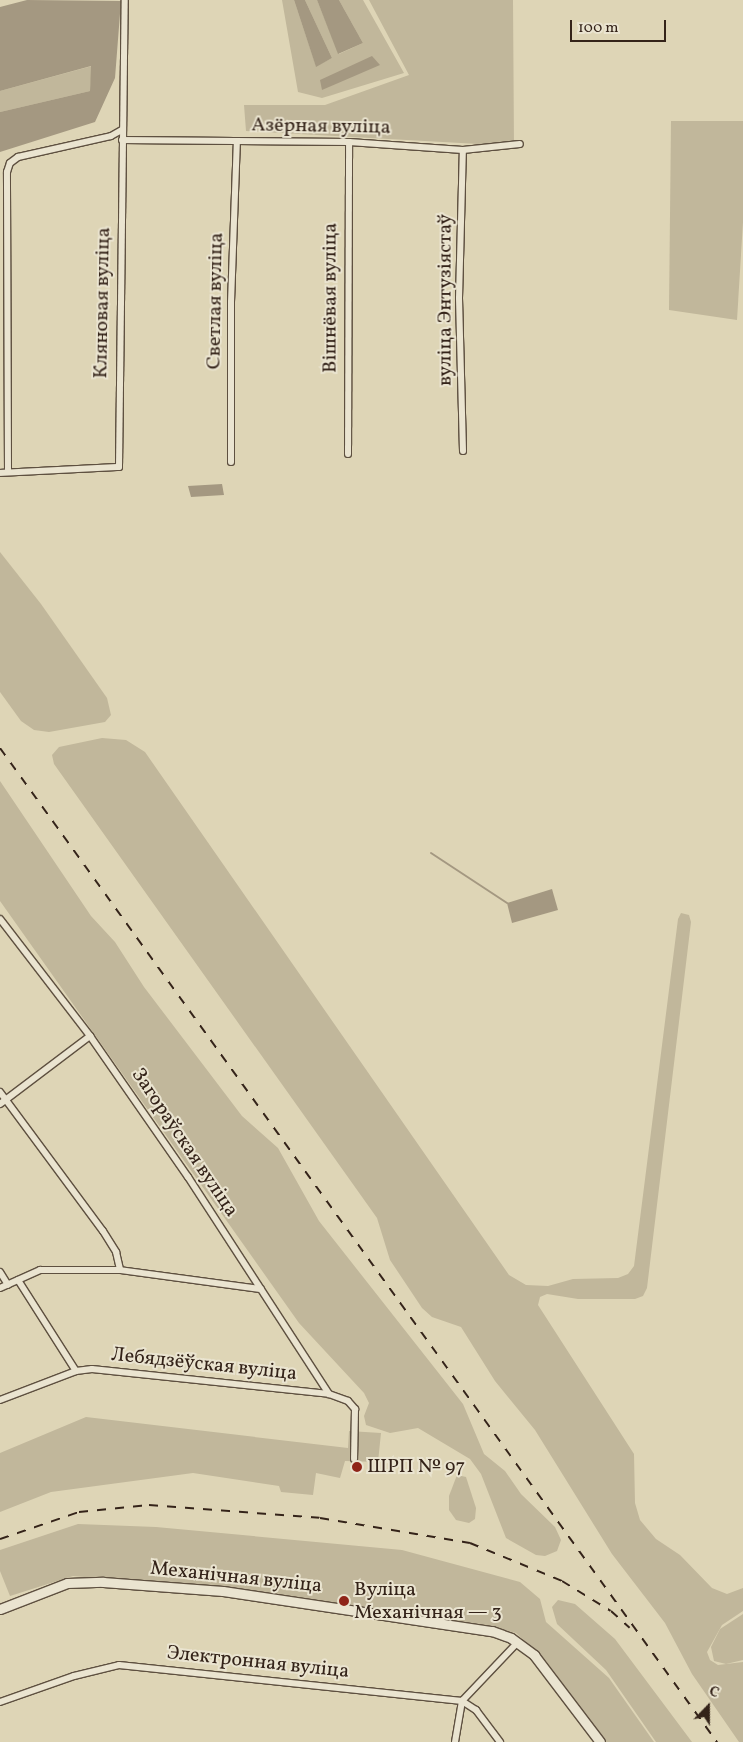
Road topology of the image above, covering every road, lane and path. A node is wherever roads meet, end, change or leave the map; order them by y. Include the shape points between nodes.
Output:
1 (126, 0) edge
2 (122, 130) junction
3 (122, 140) junction
4 (237, 141) junction
5 (349, 142) junction
6 (520, 144) dead end
7 (464, 150) junction
8 (3, 172) edge
9 (4, 273) edge
10 (0, 364) edge
11 (9, 364) junction
12 (463, 452) dead end
13 (348, 454) dead end
14 (231, 462) dead end
15 (8, 472) junction
16 (0, 473) edge
17 (0, 919) edge
18 (90, 1036) junction
19 (0, 1092) edge
20 (3, 1102) edge
21 (120, 1270) junction
22 (0, 1272) edge
23 (18, 1280) junction
24 (8, 1285) junction
25 (0, 1288) edge
26 (261, 1289) junction
27 (76, 1370) junction
28 (328, 1394) junction
29 (0, 1400) edge
30 (354, 1458) dead end
31 (0, 1609) edge
32 (518, 1642) junction
33 (462, 1701) junction
34 (0, 1702) edge
35 (455, 1742) edge
36 (500, 1742) edge
37 (600, 1742) edge

1 - 2 street, Кляновая вуліца
2 - 3 street, Кляновая вуліца
2 - 8 street via 111,136 18,158
3 - 4 street, Азёрная вуліца
3 - 15 street, Кляновая вуліца via 118,467
4 - 5 street, Азёрная вуліца
4 - 14 street, Светлая вуліца
5 - 7 street, Азёрная вуліца
5 - 13 street, Вішнёвая вуліца
6 - 7 street, Азёрная вуліца
7 - 12 street, вуліца Энтузіястаў via 460,298
8 - 9 street
9 - 11 street
10 - 11 street
11 - 15 street
15 - 16 street
17 - 18 street, Загораўская вуліца
18 - 20 street
18 - 26 street, Загораўская вуліца
19 - 20 street
20 - 21 street via 103,1231 116,1252
21 - 23 street via 40,1270
21 - 26 street
22 - 24 street
23 - 24 street
23 - 27 street
24 - 25 street
26 - 28 street, Загораўская вуліца
27 - 28 street, Лебядзёўская вуліца via 92,1369
27 - 29 street, Лебядзёўская вуліца
28 - 30 street, Лебядзёўская вуліца via 348,1401 355,1409
31 - 32 street, Механічная вуліца via 68,1583 103,1582 264,1596 484,1630
32 - 33 street
32 - 37 street, Механічная вуліца via 541,1663
33 - 34 street, Электронная вуліца via 119,1665 74,1676
33 - 35 street
33 - 36 street via 476,1710

